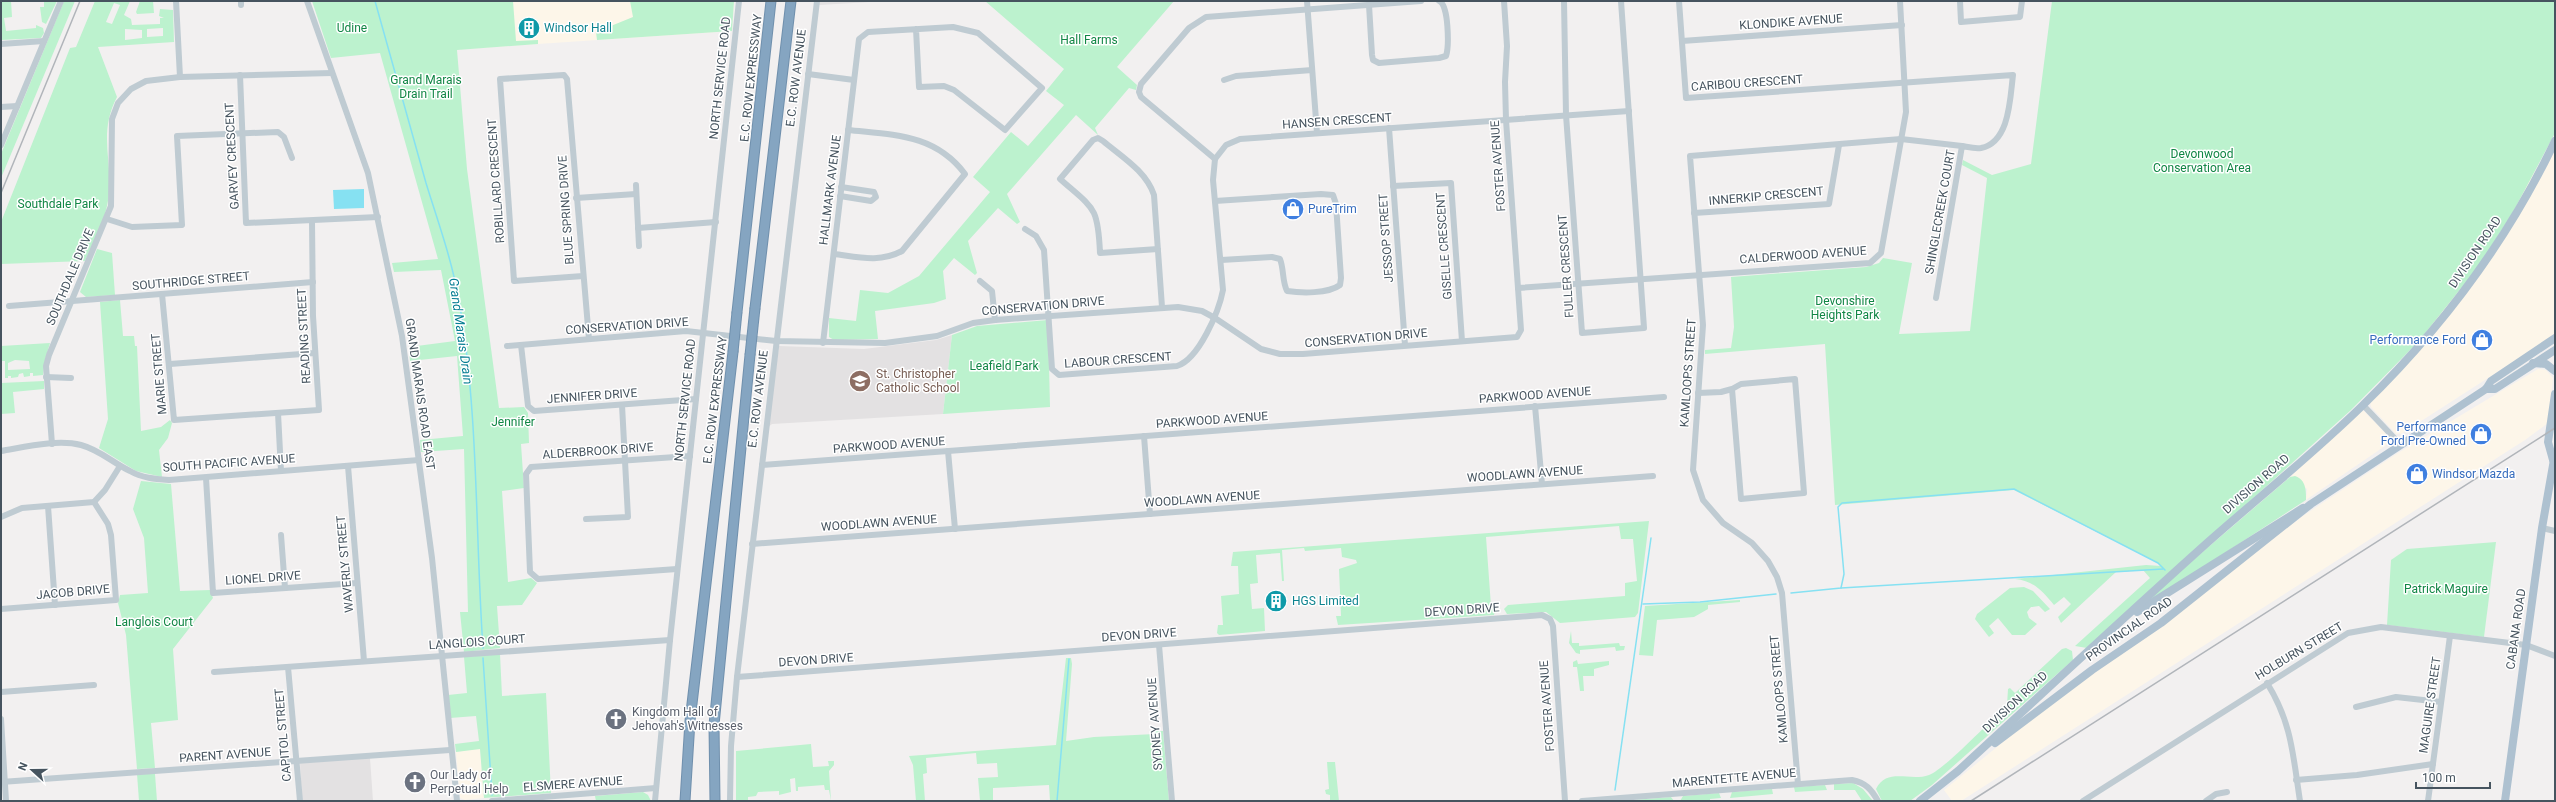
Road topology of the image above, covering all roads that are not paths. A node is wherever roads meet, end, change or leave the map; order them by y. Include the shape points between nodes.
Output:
1 (61, 1) edge
2 (176, 1) edge
3 (307, 1) edge
4 (739, 1) edge
5 (771, 1) edge
6 (791, 1) edge
7 (817, 1) edge
8 (1307, 1) edge
9 (1421, 1) edge
10 (1439, 1) edge
11 (1504, 1) edge
12 (1564, 1) edge
13 (1621, 1) edge
14 (1679, 1) edge
15 (1900, 1) edge
16 (1960, 1) edge
17 (2022, 1) edge
18 (1369, 5) junction
19 (1308, 10) junction
20 (1902, 25) junction
21 (916, 29) junction
22 (44, 41) junction
23 (1682, 41) junction
24 (1, 44) edge
25 (1312, 70) junction
26 (332, 73) junction
27 (808, 74) junction
28 (240, 76) junction
29 (180, 77) junction
30 (567, 79) joint
31 (854, 80) junction
32 (1224, 80) dead end
33 (1906, 83) junction
34 (17, 106) junction
35 (1, 107) edge
36 (1629, 111) junction
37 (1566, 115) junction
38 (1506, 120) junction
39 (1389, 128) junction
40 (848, 130) junction
41 (242, 133) junction
42 (1317, 134) junction
43 (1901, 139) junction
44 (2555, 141) edge
45 (1, 145) edge
46 (1839, 145) junction
47 (1962, 146) junction
48 (292, 158) dead end
49 (1215, 159) junction
50 (636, 185) dead end
51 (1393, 186) junction
52 (842, 187) junction
53 (636, 194) junction
54 (840, 196) junction
55 (576, 198) junction
56 (1215, 201) junction
57 (1694, 213) junction
58 (378, 217) junction
59 (107, 219) junction
60 (312, 221) junction
61 (716, 222) junction
62 (638, 228) junction
63 (1025, 229) dead end
64 (639, 246) dead end
65 (1158, 249) junction
66 (834, 254) junction
67 (1220, 260) junction
68 (1699, 274) junction
69 (583, 276) junction
70 (1640, 279) junction
71 (980, 281) dead end
72 (313, 282) junction
73 (1579, 283) junction
74 (1518, 288) junction
75 (162, 294) junction
76 (1936, 298) dead end
77 (71, 302) junction
78 (9, 306) dead end
79 (1162, 307) junction
80 (1049, 316) junction
81 (1215, 318) junction
82 (995, 320) junction
83 (1521, 330) joint
84 (704, 333) junction
85 (2555, 338) edge
86 (588, 339) junction
87 (1462, 341) junction
88 (776, 342) junction
89 (823, 343) junction
90 (521, 345) junction
91 (507, 346) dead end
92 (1405, 346) junction
93 (2555, 350) edge
94 (315, 353) junction
95 (2533, 363) junction
96 (170, 364) junction
97 (2555, 371) edge
98 (46, 377) junction
99 (71, 378) dead end
100 (1732, 389) junction
101 (2486, 389) junction
102 (1698, 393) junction
103 (2555, 394) edge
104 (1664, 397) dead end
105 (696, 399) junction
106 (622, 404) junction
107 (2363, 405) junction
108 (1535, 406) junction
109 (278, 413) junction
110 (1144, 436) junction
111 (52, 444) junction
112 (2400, 444) junction
113 (1, 450) edge
114 (948, 451) junction
115 (690, 456) junction
116 (2554, 457) edge
117 (419, 460) junction
118 (624, 461) junction
119 (762, 465) junction
120 (120, 466) junction
121 (348, 466) junction
122 (281, 471) junction
123 (1653, 476) dead end
124 (206, 478) junction
125 (1542, 484) junction
126 (94, 502) junction
127 (2311, 504) junction
128 (48, 506) junction
129 (1150, 514) junction
130 (1, 517) edge
131 (586, 519) dead end
132 (2542, 528) junction
133 (955, 529) junction
134 (2555, 531) edge
135 (281, 535) dead end
136 (2253, 537) junction
137 (752, 544) junction
138 (2247, 555) junction
139 (677, 569) junction
140 (357, 583) junction
141 (285, 588) junction
142 (55, 605) junction
143 (1, 609) edge
144 (1542, 615) joint
145 (2117, 625) junction
146 (2450, 636) junction
147 (670, 640) junction
148 (1159, 645) junction
149 (2526, 645) junction
150 (442, 655) junction
151 (2555, 656) edge
152 (364, 661) junction
153 (288, 666) junction
154 (214, 672) dead end
155 (737, 677) junction
156 (2267, 683) junction
157 (94, 685) dead end
158 (1, 692) edge
159 (2441, 702) junction
160 (2356, 707) dead end
161 (1, 719) edge
162 (450, 750) junction
163 (296, 761) junction
164 (2433, 764) junction
165 (1958, 771) junction
166 (2296, 780) junction
167 (3, 782) edge
168 (1798, 784) junction
169 (656, 788) junction
170 (2227, 792) dead end
171 (6, 801) edge
172 (300, 801) edge
173 (457, 801) edge
174 (492, 801) edge
175 (655, 801) edge
176 (685, 801) edge
177 (715, 801) edge
178 (730, 801) edge
179 (1172, 801) edge
180 (1565, 801) edge
181 (1582, 801) edge
182 (1878, 801) edge
183 (1920, 801) edge
184 (2083, 801) edge
185 (2206, 801) edge
186 (2300, 801) edge
187 (2428, 801) edge
188 (2505, 801) edge

1 - 22 street
2 - 29 street
3 - 26 street, GRAND MARAIS ROAD EAST
4 - 61 street, NORTH SERVICE ROAD
5 - 176 highway, E.C. ROW EXPRESSWAY, bridge via 690,721
6 - 177 highway, bridge via 750,355 715,717
7 - 27 street, E.C. ROW AVENUE
8 - 19 street
9 - 18 street
10 - 18 street via 1445,7 1448,49 1446,56 1379,63 1373,60 1372,55
11 - 38 street, FOSTER AVENUE via 1507,46
12 - 37 street, FULLER CRESCENT
13 - 36 street, FULLER CRESCENT
14 - 23 street, CARIBOU CRESCENT
15 - 20 street, CALDERWOOD AVENUE
16 - 17 street via 1961,22 2020,17
18 - 19 street
19 - 25 street
19 - 49 street via 1206,17 1189,28 1141,84 1141,97
20 - 23 street, KLONDIKE AVENUE
20 - 33 street, CALDERWOOD AVENUE
21 - 21 street via 919,87 944,86 954,90 1005,130 1042,88 978,33 953,27
21 - 31 street, HALLMARK AVENUE via 868,32 859,39
22 - 24 street
22 - 34 street
23 - 33 street, CARIBOU CRESCENT via 1686,98
25 - 32 street via 1236,76
25 - 42 street
26 - 28 street, SOUTHDALE DRIVE
26 - 58 street, GRAND MARAIS ROAD EAST via 368,173
27 - 31 street
27 - 88 street, E.C. ROW AVENUE
28 - 29 street, SOUTHDALE DRIVE
28 - 41 street, GARVEY CRESCENT
29 - 59 street, SOUTHDALE DRIVE via 146,80 118,103 112,119 112,190
30 - 55 street, BLUE SPRING DRIVE
30 - 69 street, ROBILLARD CRESCENT via 564,76 500,79 514,281
31 - 40 street, HALLMARK AVENUE
33 - 43 street, CALDERWOOD AVENUE via 1906,112
33 - 47 street, SHINGLECREEK COURT via 2013,75 2007,119 1999,135 1991,144 1980,148
34 - 35 street
34 - 45 street
36 - 37 street, HANSEN CRESCENT
36 - 70 street, FULLER CRESCENT
37 - 38 street, HANSEN CRESCENT
37 - 73 street, FULLER CRESCENT
38 - 39 street, HANSEN CRESCENT
38 - 74 street, FOSTER AVENUE
39 - 42 street, HANSEN CRESCENT
39 - 51 street, JESSOP STREET
40 - 52 street, HALLMARK AVENUE
40 - 66 street via 911,137 927,142 965,174 902,251 879,260
41 - 48 street via 278,132 284,137
41 - 59 street via 177,136 182,225 132,227
41 - 60 street, GARVEY CRESCENT via 246,223
42 - 49 street, HANSEN CRESCENT via 1240,139 1226,145
43 - 46 street, KAMLOOPS STREET
43 - 47 street, KAMLOOPS STREET
43 - 68 street, CALDERWOOD AVENUE via 1881,253 1876,259 1870,263
44 - 107 main road, DIVISION ROAD via 2514,217 2475,276 2431,332
46 - 57 street, INNERKIP CRESCENT via 1829,204
46 - 57 street, KAMLOOPS STREET via 1690,156
47 - 76 street, SHINGLECREEK COURT
49 - 56 street
50 - 53 street
51 - 87 street, GISELLE CRESCENT via 1451,183
51 - 92 street, JESSOP STREET
52 - 54 street, HALLMARK AVENUE
52 - 54 street via 874,192 876,197 871,201
53 - 55 street
53 - 62 street
54 - 66 street, HALLMARK AVENUE
55 - 69 street, BLUE SPRING DRIVE
56 - 67 street
56 - 67 street via 1333,195 1336,204 1340,285 1334,290 1287,291 1280,259 1272,257
57 - 68 street, KAMLOOPS STREET
58 - 60 street, GARVEY CRESCENT
58 - 117 street, GRAND MARAIS ROAD EAST via 402,336
59 - 77 street, SOUTHDALE DRIVE
60 - 72 street, READING STREET
61 - 62 street
61 - 84 street, NORTH SERVICE ROAD
62 - 64 street
63 - 80 street via 1036,236 1044,250
65 - 65 street via 1151,185 1145,176 1103,141 1098,138 1093,140 1060,178 1093,208 1099,224 1100,253
65 - 79 street
66 - 89 street, HALLMARK AVENUE
67 - 81 street via 1223,290
68 - 70 street, CALDERWOOD AVENUE
68 - 102 street, KAMLOOPS STREET via 1703,325
69 - 86 street, BLUE SPRING DRIVE
70 - 73 street, CALDERWOOD AVENUE
70 - 73 street, FULLER CRESCENT via 1644,328 1582,333
71 - 82 street via 992,291
72 - 75 street, SOUTHRIDGE STREET
72 - 94 street, READING STREET
73 - 74 street, CALDERWOOD AVENUE
74 - 83 street, FOSTER AVENUE
75 - 77 street, SOUTHRIDGE STREET
75 - 96 street, MARIE STREET
77 - 78 street, SOUTHRIDGE STREET
77 - 98 street, SOUTHDALE DRIVE via 49,355
79 - 80 street, CONSERVATION DRIVE
79 - 81 street, CONSERVATION DRIVE via 1196,310
80 - 81 street, LABOUR CRESCENT via 1052,370 1059,375 1185,364
80 - 82 street, CONSERVATION DRIVE
81 - 92 street, CONSERVATION DRIVE via 1261,349 1280,354
82 - 89 street, CONSERVATION DRIVE via 972,324 937,336 885,343
83 - 87 street, CONSERVATION DRIVE via 1517,337
84 - 86 street, CONSERVATION DRIVE via 672,331
84 - 88 street, CONSERVATION DRIVE
84 - 105 street, NORTH SERVICE ROAD
85 - 101 main road, PROVINCIAL ROAD via 2492,380
86 - 90 street, CONSERVATION DRIVE
87 - 92 street, CONSERVATION DRIVE
88 - 89 street, CONSERVATION DRIVE
88 - 119 street, E.C. ROW AVENUE
90 - 91 street, CONSERVATION DRIVE
90 - 106 street, JENNIFER DRIVE via 528,406 534,411
93 - 95 main road, PROVINCIAL ROAD
94 - 96 street
94 - 109 street, READING STREET via 319,410
95 - 97 main road via 2546,364
95 - 101 main road, PROVINCIAL ROAD via 2495,389
96 - 109 street, MARIE STREET via 174,420
98 - 99 street
98 - 111 street, SOUTHDALE DRIVE
100 - 100 street via 1740,384 1795,379 1804,493 1741,499
100 - 102 street
101 - 112 main road, PROVINCIAL ROAD
102 - 168 street, KAMLOOPS STREET via 1693,470 1703,500 1723,523 1752,543 1768,561 1782,593
103 - 116 main road, CABANA ROAD via 2548,442
104 - 108 street, PARKWOOD AVENUE
105 - 106 street, JENNIFER DRIVE
105 - 115 street, NORTH SERVICE ROAD
106 - 118 street
107 - 112 street
107 - 145 main road, DIVISION ROAD
108 - 110 street, PARKWOOD AVENUE
108 - 125 street
109 - 122 street
110 - 114 street, PARKWOOD AVENUE
110 - 129 street
111 - 113 street, SOUTH PACIFIC AVENUE
111 - 120 street, SOUTH PACIFIC AVENUE via 80,445 101,453
112 - 127 main road, PROVINCIAL ROAD
114 - 119 street, PARKWOOD AVENUE
114 - 133 street
115 - 118 street, ALDERBROOK DRIVE
115 - 139 street, NORTH SERVICE ROAD
116 - 132 main road, CABANA ROAD
117 - 121 street, SOUTH PACIFIC AVENUE
117 - 150 street, GRAND MARAIS ROAD EAST
118 - 131 street via 628,517
118 - 139 street, ALDERBROOK DRIVE via 531,467 526,474 530,572 538,579
119 - 137 street, E.C. ROW AVENUE
120 - 124 street, SOUTH PACIFIC AVENUE via 146,477 169,480
120 - 126 street
121 - 122 street, SOUTH PACIFIC AVENUE
121 - 140 street, WAVERLY STREET
122 - 124 street, SOUTH PACIFIC AVENUE
123 - 125 street, WOODLAWN AVENUE
124 - 141 street, LIONEL DRIVE via 213,593
125 - 129 street, WOODLAWN AVENUE
126 - 128 street
126 - 142 street, JACOB DRIVE via 108,524 111,536 116,600
127 - 136 main road, PROVINCIAL ROAD
127 - 138 main road, PROVINCIAL ROAD
128 - 130 street via 22,508
128 - 142 street
129 - 133 street, WOODLAWN AVENUE
132 - 134 street
132 - 149 main road, CABANA ROAD
133 - 137 street, WOODLAWN AVENUE
135 - 141 street
136 - 138 main road
136 - 145 main road, PROVINCIAL ROAD
137 - 155 street, E.C. ROW AVENUE
138 - 165 main road, PROVINCIAL ROAD via 2161,623 2092,670
139 - 147 street, NORTH SERVICE ROAD
140 - 141 street, LIONEL DRIVE
140 - 152 street, WAVERLY STREET
142 - 143 street, JACOB DRIVE
144 - 148 street, DEVON DRIVE
144 - 180 street, FOSTER AVENUE via 1550,620 1552,626
145 - 165 main road, DIVISION ROAD
146 - 149 street, HOLBURN STREET
146 - 156 street, HOLBURN STREET via 2381,627 2354,631
146 - 159 street, MAGUIRE STREET
147 - 150 street, LANGLOIS COURT
147 - 169 street, NORTH SERVICE ROAD
148 - 155 street, DEVON DRIVE
148 - 179 street, SYDNEY AVENUE
149 - 151 street, HOLBURN STREET
149 - 188 main road, CABANA ROAD
150 - 152 street, LANGLOIS COURT
150 - 162 street, GRAND MARAIS ROAD EAST
152 - 153 street, LANGLOIS COURT
153 - 154 street, LANGLOIS COURT
153 - 163 street, CAPITOL STREET
155 - 178 street, E.C. ROW AVENUE via 731,746
156 - 166 street via 2288,722
156 - 184 street, HOLBURN STREET
157 - 158 street
159 - 160 street via 2396,697
159 - 164 street, MAGUIRE STREET
161 - 167 street
162 - 163 street, PARENT AVENUE
162 - 173 street, GRAND MARAIS ROAD EAST
163 - 167 street, PARENT AVENUE
163 - 172 street, CAPITOL STREET
164 - 166 street
164 - 187 street, MAGUIRE STREET
165 - 183 main road, DIVISION ROAD
166 - 186 street
167 - 171 street
168 - 181 street, MARENTETTE AVENUE
168 - 182 street, MARENTETTE AVENUE via 1852,780 1870,788
169 - 174 street, ELSMERE AVENUE
169 - 175 street, NORTH SERVICE ROAD
170 - 185 street via 2216,794

